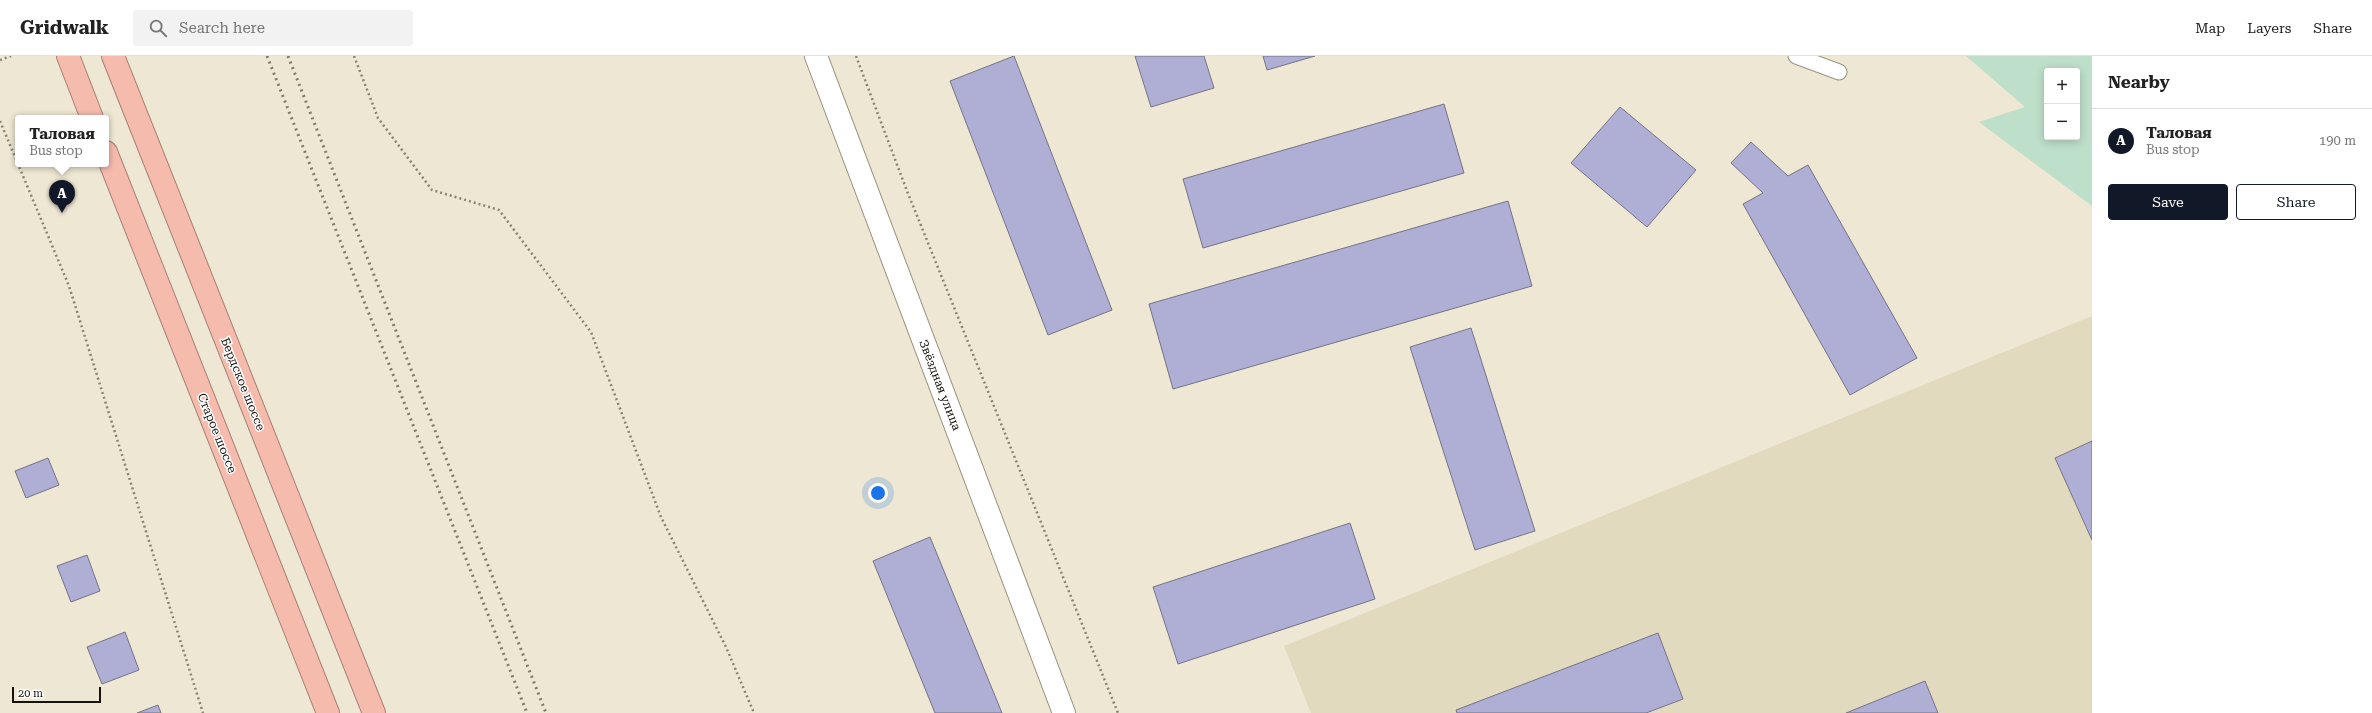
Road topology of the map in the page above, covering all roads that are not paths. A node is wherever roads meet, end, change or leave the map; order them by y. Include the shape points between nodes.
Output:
1 (68, 56) edge
2 (113, 56) edge
3 (816, 56) edge
4 (1796, 56) edge
5 (1839, 72) dead end
6 (91, 115) edge
7 (109, 160) edge
8 (328, 713) edge
9 (374, 713) edge
10 (1064, 713) edge

1 - 6 highway
2 - 9 highway, Бердское шоссе
3 - 10 street, Звёздная улица
4 - 5 lane
7 - 8 highway, Старое шоссе

